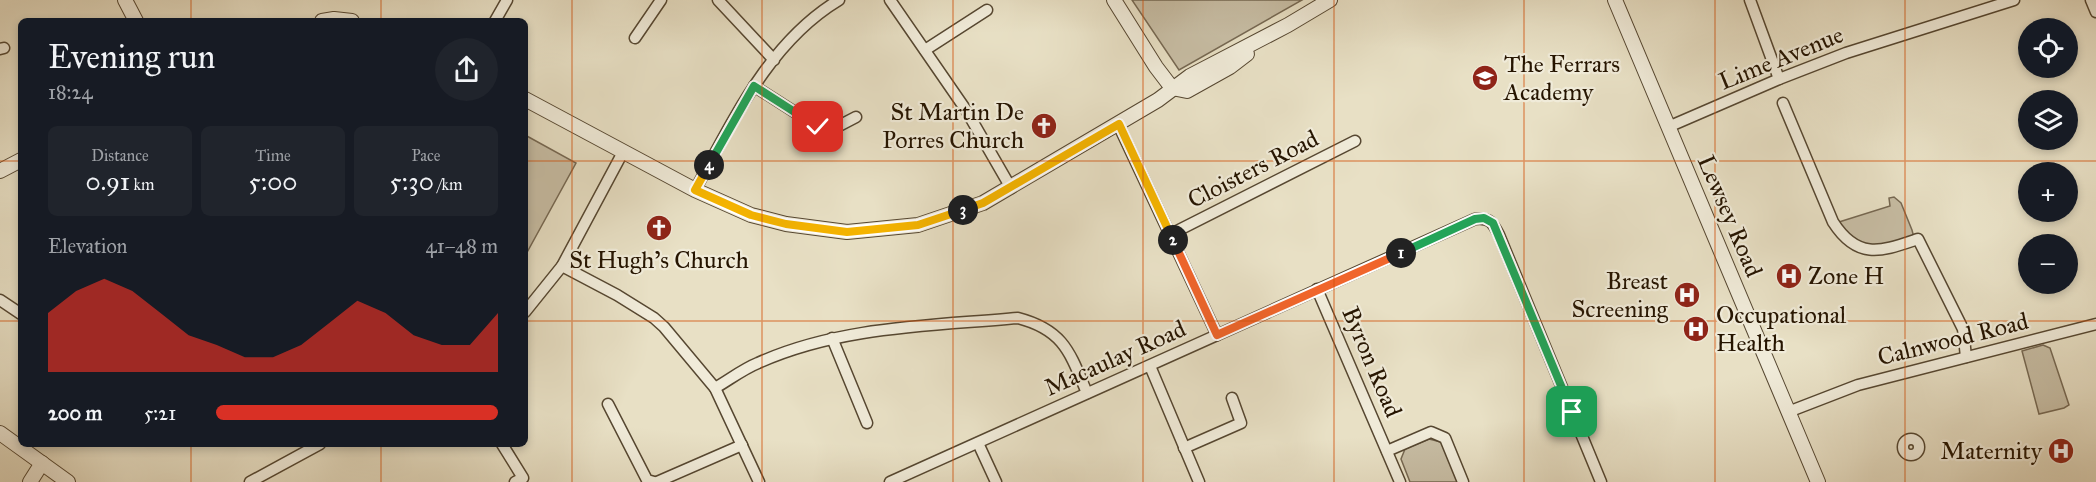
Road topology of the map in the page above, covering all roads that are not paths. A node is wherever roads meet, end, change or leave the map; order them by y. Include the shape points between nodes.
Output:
1 (124, 0) edge
2 (507, 0) edge
3 (661, 0) edge
4 (718, 0) edge
5 (839, 0) edge
6 (890, 0) edge
7 (1114, 0) edge
8 (1330, 0) edge
9 (1615, 0) edge
10 (1750, 0) edge
11 (2014, 0) edge
12 (2091, 0) edge
13 (1999, 2) edge
14 (987, 10) dead end
15 (2096, 12) edge
16 (134, 18) edge
17 (497, 18) edge
18 (635, 38) dead end
19 (925, 50) junction
20 (774, 60) junction
21 (1779, 79) junction
22 (754, 86) junction
23 (1172, 88) junction
24 (528, 101) edge
25 (1783, 103) dead end
26 (856, 117) dead end
27 (1119, 124) junction
28 (1668, 127) junction
29 (1354, 141) dead end
30 (623, 152) junction
31 (18, 162) edge
32 (0, 171) edge
33 (1011, 188) junction
34 (695, 190) junction
35 (1171, 234) junction
36 (562, 266) junction
37 (1317, 289) junction
38 (0, 300) edge
39 (528, 308) edge
40 (18, 312) edge
41 (2096, 324) edge
42 (1217, 335) junction
43 (832, 338) junction
44 (1966, 357) junction
45 (1149, 366) junction
46 (715, 388) junction
47 (1087, 393) junction
48 (1232, 398) dead end
49 (608, 404) dead end
50 (1788, 412) junction
51 (867, 423) dead end
52 (0, 433) edge
53 (978, 442) junction
54 (742, 445) junction
55 (18, 446) edge
56 (20, 447) edge
57 (314, 447) edge
58 (504, 447) edge
59 (1184, 448) junction
60 (1387, 450) junction
61 (42, 463) junction
62 (522, 480) edge
63 (30, 482) edge
64 (68, 482) edge
65 (250, 482) edge
66 (656, 482) edge
67 (759, 482) edge
68 (890, 482) edge
69 (996, 482) edge
70 (1199, 482) edge
71 (1401, 482) edge
72 (1463, 482) edge
73 (1601, 482) edge
74 (1818, 482) edge

1 - 16 street
2 - 17 street
3 - 18 street
4 - 20 street
5 - 20 street via 800,31
6 - 19 street
7 - 23 street
8 - 23 street
9 - 28 street, Lewsey Road
10 - 21 street
11 - 13 street, Lime Avenue
12 - 15 street
13 - 21 street, Lime Avenue
14 - 19 street
19 - 33 street via 966,110
20 - 22 street
21 - 28 street, Lime Avenue
22 - 26 street via 818,127 834,129
22 - 34 street
23 - 27 street
24 - 30 street
25 - 44 street via 1840,233 1852,244 1880,251 1918,239 1963,329
27 - 33 street
27 - 35 street
28 - 50 street, Lewsey Road
29 - 35 street, Cloisters Road
30 - 34 street
30 - 36 street
31 - 32 street
33 - 34 street via 983,203 918,225 847,232 751,215
35 - 42 street
36 - 39 street
36 - 46 street via 654,318
37 - 42 street, Macaulay Road
37 - 60 street, Byron Road
37 - 73 street, Macaulay Road via 1475,219 1489,220 1499,235
38 - 40 street
41 - 44 street, Calnwood Road
42 - 45 street, Macaulay Road
43 - 46 street via 756,363
43 - 47 street via 1018,318 1038,323 1057,336
43 - 51 street
44 - 50 street, Calnwood Road via 1858,385
45 - 47 street, Macaulay Road
45 - 59 street
46 - 54 street
47 - 53 street, Macaulay Road
48 - 59 street via 1241,423
49 - 66 street via 647,480
50 - 74 street, Lewsey Road
52 - 55 street
53 - 68 street, Macaulay Road
53 - 69 street
54 - 66 street
54 - 67 street
56 - 61 street
57 - 65 street
58 - 62 street
59 - 70 street
60 - 71 street, Byron Road
60 - 72 street, Byron Road via 1431,432 1445,438
61 - 63 street
61 - 64 street

